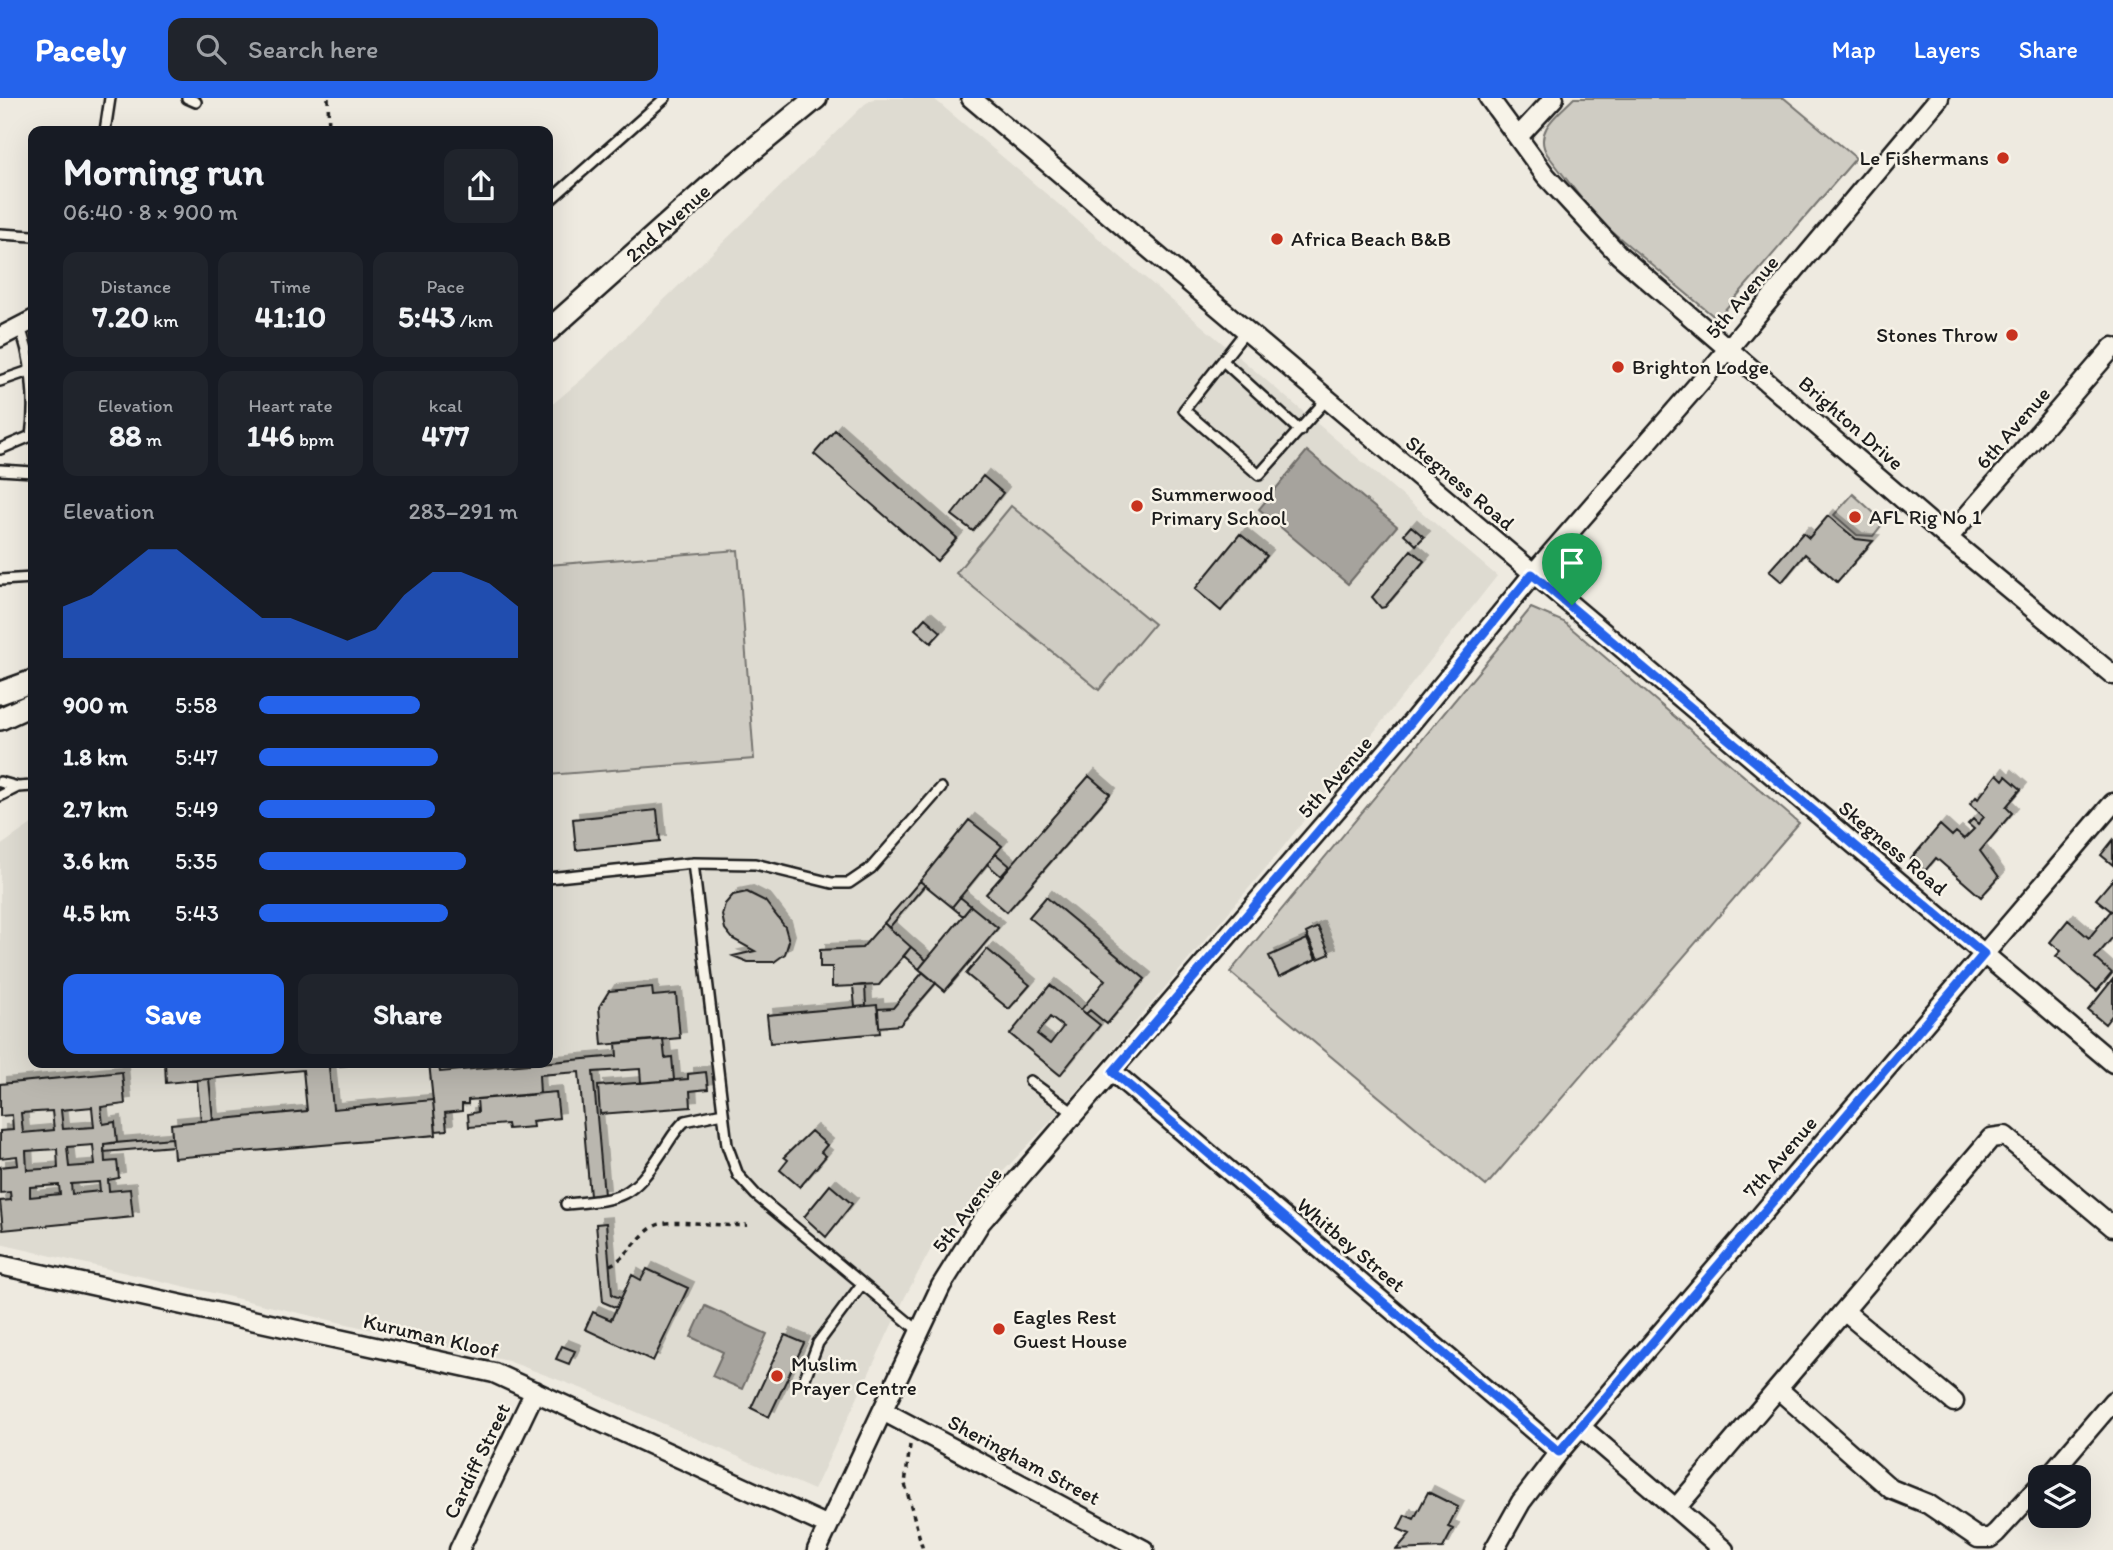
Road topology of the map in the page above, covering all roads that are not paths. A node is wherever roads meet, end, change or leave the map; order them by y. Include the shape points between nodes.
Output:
1 (110, 98) edge
2 (665, 98) edge
3 (805, 98) edge
4 (816, 98) edge
5 (971, 98) edge
6 (1489, 98) edge
7 (1553, 98) edge
8 (1939, 98) edge
9 (786, 115) edge
10 (106, 126) edge
11 (1518, 136) junction
12 (553, 198) edge
13 (0, 234) edge
14 (28, 236) edge
15 (28, 320) edge
16 (28, 326) edge
17 (553, 326) edge
18 (20, 327) junction
19 (1246, 331) junction
20 (0, 332) edge
21 (0, 342) edge
22 (2113, 347) edge
23 (1729, 348) junction
24 (1223, 361) junction
25 (28, 366) edge
26 (28, 371) edge
27 (0, 381) edge
28 (1326, 399) junction
29 (1300, 431) junction
30 (28, 437) edge
31 (0, 449) edge
32 (0, 470) edge
33 (28, 472) edge
34 (1948, 538) junction
35 (1532, 574) junction
36 (28, 578) edge
37 (0, 580) edge
38 (2113, 675) edge
39 (28, 680) edge
40 (28, 681) edge
41 (0, 684) edge
42 (0, 693) edge
43 (28, 706) edge
44 (0, 719) edge
45 (0, 782) edge
46 (28, 786) edge
47 (18, 787) junction
48 (941, 788) dead end
49 (0, 796) edge
50 (2113, 803) edge
51 (693, 863) junction
52 (553, 877) edge
53 (1984, 954) junction
54 (2113, 1063) edge
55 (1113, 1072) junction
56 (1030, 1081) dead end
57 (723, 1113) junction
58 (1075, 1114) junction
59 (566, 1204) dead end
60 (2113, 1227) edge
61 (0, 1265) edge
62 (862, 1284) junction
63 (1844, 1311) junction
64 (920, 1332) junction
65 (805, 1378) dead end
66 (1777, 1389) junction
67 (535, 1391) junction
68 (2113, 1401) edge
69 (1954, 1402) dead end
70 (883, 1411) junction
71 (1581, 1427) junction
72 (1559, 1452) junction
73 (2058, 1465) edge
74 (2028, 1498) edge
75 (1677, 1507) junction
76 (828, 1526) junction
77 (459, 1550) edge
78 (817, 1550) edge
79 (1144, 1550) edge
80 (1494, 1550) edge
81 (1724, 1550) edge

1 - 10 lane
2 - 12 lane
3 - 9 street, 2nd Avenue
4 - 9 street, 2nd Avenue
5 - 19 street, Skegness Road
6 - 11 street, Brighton Drive
7 - 11 street
8 - 23 street, 5th Avenue
9 - 17 street, 2nd Avenue
11 - 23 street, Brighton Drive via 1546,176 1600,236
13 - 14 lane
15 - 18 lane
16 - 18 lane
18 - 20 lane
18 - 21 lane
18 - 25 lane
19 - 24 lane
19 - 28 street, Skegness Road
22 - 34 street, 6th Avenue
23 - 34 street, Brighton Drive
23 - 35 street, 5th Avenue
24 - 29 lane
24 - 29 lane via 1184,410 1259,475
26 - 27 lane
28 - 29 lane
28 - 35 street, Skegness Road
30 - 31 lane
32 - 33 lane
34 - 38 street, Brighton Drive
35 - 53 street, Skegness Road
35 - 55 street, 5th Avenue
36 - 37 lane
39 - 41 street
40 - 42 street
43 - 44 street
45 - 47 lane
46 - 47 lane
47 - 49 lane
48 - 51 lane via 871,868 849,883 832,883 755,863
50 - 53 street, 7th Avenue
51 - 52 lane
51 - 57 lane
53 - 54 street, Skegness Road
53 - 71 street, 7th Avenue
55 - 58 street, 5th Avenue
55 - 72 street, Whitbey Street
56 - 58 lane
57 - 59 lane via 685,1121 644,1179 628,1193
57 - 62 lane via 731,1161 747,1186
58 - 64 street, 5th Avenue via 967,1241
60 - 63 street via 2005,1136 1996,1136 1984,1144
61 - 67 street, Kuruman Kloof via 494,1373
62 - 64 lane
62 - 65 lane via 818,1343
63 - 66 street
63 - 69 street
64 - 70 street, 5th Avenue
66 - 74 street via 1891,1489 1927,1504 1978,1538 1990,1538
66 - 75 street
67 - 76 street, Kuruman Kloof
67 - 77 street, Cardiff Street
68 - 73 street
70 - 76 street, 5th Avenue
70 - 79 street, Sheringham Street
71 - 72 street, 7th Avenue
71 - 75 street
72 - 80 street, 7th Avenue via 1521,1502
75 - 81 street
76 - 78 street, 5th Avenue

